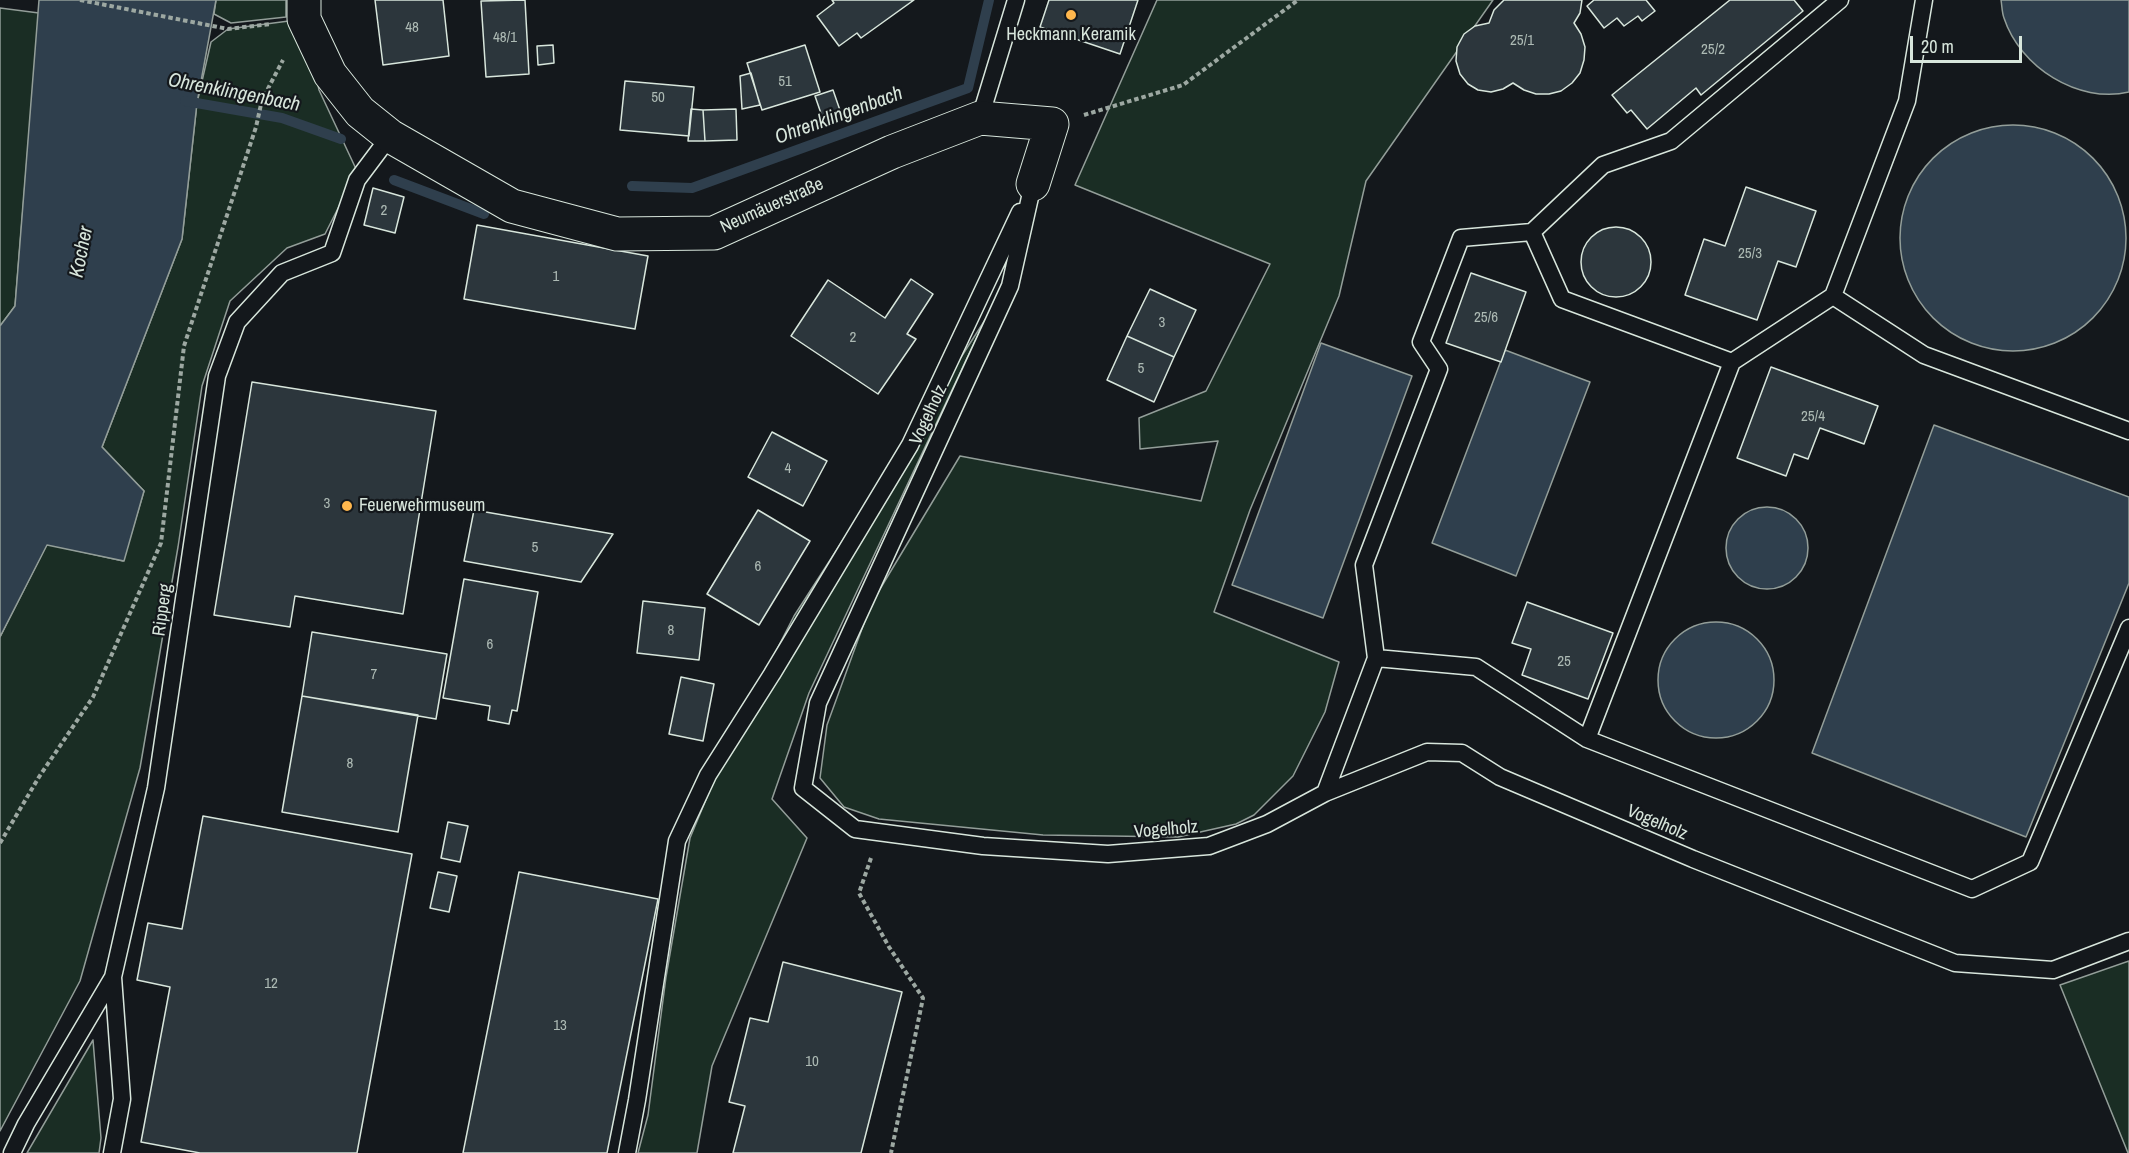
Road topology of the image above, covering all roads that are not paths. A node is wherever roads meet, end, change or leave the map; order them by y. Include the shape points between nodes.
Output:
1 (304, 0) edge
2 (1016, 0) edge
3 (1840, 0) edge
4 (1924, 0) edge
5 (980, 118) junction
6 (390, 136) junction
7 (1033, 184) junction
8 (1532, 232) junction
9 (1833, 296) junction
10 (1732, 362) junction
11 (2129, 431) edge
12 (2129, 628) edge
13 (1376, 658) junction
14 (1587, 740) junction
15 (1325, 793) junction
16 (2129, 941) edge
17 (113, 977) junction
18 (12, 1153) edge
19 (112, 1153) edge
20 (627, 1153) edge

1 - 6 street, Neumäuerstraße via 304,19 330,74 360,112
2 - 5 lane
3 - 8 lane via 1671,141 1603,165
4 - 9 lane via 1907,101
5 - 6 street, Neumäuerstraße via 892,152 714,232 617,234 512,206
5 - 7 street, Neumäuerstraße via 1052,124
6 - 17 lane, Ripperg via 357,180 332,253 282,273 237,322 217,376 156,788
7 - 15 lane, Vogelholz via 1010,286 818,703 803,788 855,829 983,846 1108,854 1209,846 1267,824
7 - 20 lane via 910,445 708,775 677,841
8 - 10 lane via 1562,299
8 - 13 lane via 1461,238 1422,342 1439,369 1364,565
9 - 10 lane
9 - 11 lane via 1924,355
10 - 14 lane
12 - 14 lane via 2030,862 1972,889
13 - 14 lane via 1476,667
13 - 15 lane
15 - 16 lane, Vogelholz via 1427,752 1462,753 1500,777 1693,860 1954,963 2053,970
17 - 18 lane
17 - 19 lane, Ripperg via 122,1099

